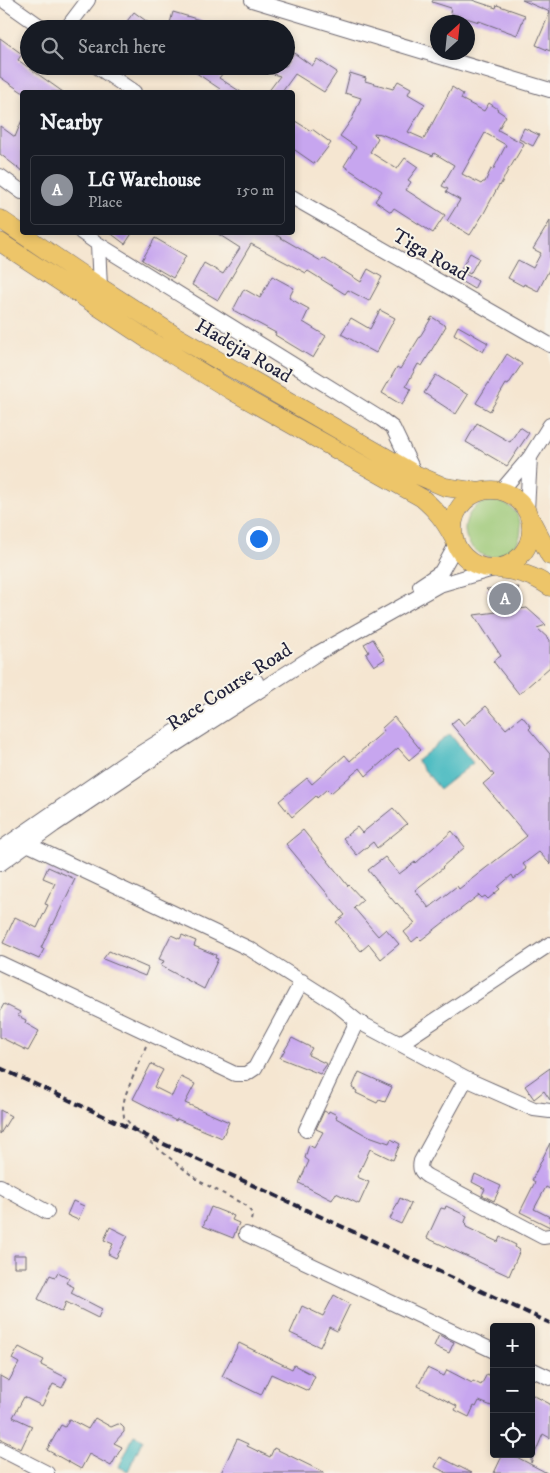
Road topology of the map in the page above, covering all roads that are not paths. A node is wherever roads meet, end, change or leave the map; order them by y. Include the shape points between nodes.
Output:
1 (3, 0) edge
2 (88, 0) edge
3 (252, 0) edge
4 (31, 20) edge
5 (73, 20) edge
6 (109, 75) edge
7 (131, 90) edge
8 (550, 90) edge
9 (0, 176) edge
10 (20, 191) edge
11 (295, 199) edge
12 (0, 220) edge
13 (20, 233) edge
14 (22, 235) edge
15 (85, 235) edge
16 (0, 242) edge
17 (98, 244) junction
18 (100, 287) junction
19 (550, 344) edge
20 (550, 425) edge
21 (530, 457) junction
22 (415, 474) junction
23 (501, 491) junction
24 (479, 492) junction
25 (529, 515) junction
26 (455, 541) junction
27 (550, 556) edge
28 (496, 569) junction
29 (550, 587) edge
30 (27, 844) junction
31 (0, 849) edge
32 (0, 864) edge
33 (550, 944) edge
34 (0, 963) edge
35 (302, 981) junction
36 (357, 1021) junction
37 (401, 1043) junction
38 (466, 1079) junction
39 (550, 1111) edge
40 (306, 1130) dead end
41 (0, 1186) edge
42 (48, 1212) dead end
43 (246, 1234) road end
44 (550, 1236) edge
45 (490, 1350) edge
46 (535, 1371) edge
47 (550, 1378) edge
48 (0, 1449) edge
49 (47, 1473) edge

1 - 4 street
2 - 5 street
3 - 8 street
6 - 7 street
9 - 10 street
11 - 19 street, Tiga Road
12 - 13 main road, Hadejia Road
14 - 18 main road, Hadejia Road
15 - 17 street
16 - 26 main road, Hadejia Road via 232,391 422,498 444,520
17 - 18 street
17 - 22 street via 382,419 393,428
18 - 22 main road, Hadejia Road via 211,356
20 - 21 street
21 - 23 street
21 - 25 street
22 - 24 main road, Hadejia Road via 445,487
23 - 24 main road
23 - 25 main road via 520,501
24 - 26 main road via 458,510 453,523
25 - 27 main road
25 - 28 main road via 532,533 525,551 511,564
26 - 28 main road via 472,563
26 - 31 street, Race Course Road via 441,572 150,746
28 - 29 main road via 520,572
28 - 30 street, Race Course Road via 438,586 348,635 148,762
30 - 32 street, Race Course Road
30 - 35 street via 250,948
33 - 37 street
34 - 35 street via 235,1074 246,1074 255,1068
35 - 36 street
36 - 37 street
36 - 40 street
37 - 38 street
38 - 39 street via 534,1109
38 - 44 street via 421,1161 421,1172 543,1237
41 - 42 street
43 - 45 street
46 - 47 street
48 - 49 street

